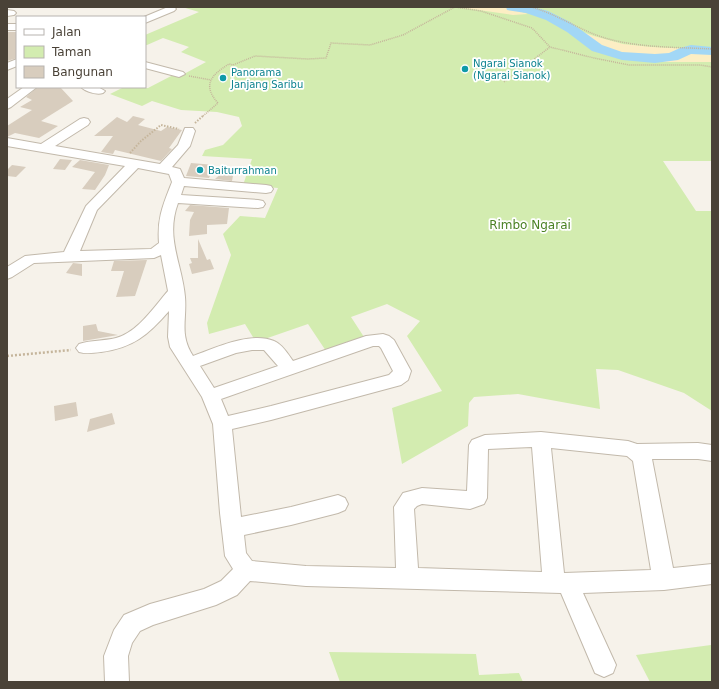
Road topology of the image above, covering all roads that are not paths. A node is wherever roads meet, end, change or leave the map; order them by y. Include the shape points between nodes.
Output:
1 (171, 8) dead end
2 (146, 20) edge
3 (146, 65) edge
4 (179, 74) road end
5 (30, 88) edge
6 (90, 88) edge
7 (99, 91) dead end
8 (7, 92) edge
9 (19, 96) junction
10 (7, 105) edge
11 (84, 122) dead end
12 (189, 131) road end
13 (11, 148) edge
14 (42, 149) junction
15 (128, 163) junction
16 (163, 168) junction
17 (266, 189) dead end
18 (175, 191) junction
19 (258, 204) dead end
20 (163, 251) junction
21 (70, 256) junction
22 (7, 274) edge
23 (176, 292) junction
24 (85, 348) road end
25 (189, 364) junction
26 (290, 369) junction
27 (210, 396) junction
28 (222, 424) junction
29 (542, 439) junction
30 (636, 452) junction
31 (712, 453) edge
32 (338, 504) dead end
33 (232, 528) junction
34 (246, 570) junction
35 (712, 574) edge
36 (407, 578) junction
37 (664, 580) junction
38 (561, 584) junction
39 (604, 665) dead end
40 (117, 682) edge

1 - 2 street
3 - 4 street
5 - 9 street
6 - 7 street
8 - 9 street
9 - 10 street
11 - 14 street
12 - 16 street via 184,146
13 - 14 street
14 - 15 street
15 - 16 street
15 - 21 street via 91,209
16 - 18 street via 175,172
17 - 18 street
18 - 19 street
18 - 20 street via 167,214
20 - 21 street
20 - 23 street
21 - 22 street via 30,259
23 - 24 street via 142,330 130,338 123,342
23 - 25 street via 176,337 178,347
25 - 26 street via 250,343 262,342 271,346
25 - 27 street
26 - 27 street
26 - 28 street via 372,340 383,340 388,344 402,375 395,380
27 - 28 street
28 - 33 street
29 - 30 street
29 - 36 street via 485,442 480,445 477,498 470,500 422,496 410,499 404,507
29 - 38 street
30 - 31 street
30 - 37 street via 644,465
32 - 33 street
33 - 34 street via 236,556
34 - 36 street via 276,575
34 - 40 street via 229,588 208,598 132,623 122,638 116,656
35 - 37 street
36 - 38 street
37 - 38 street
38 - 39 street

